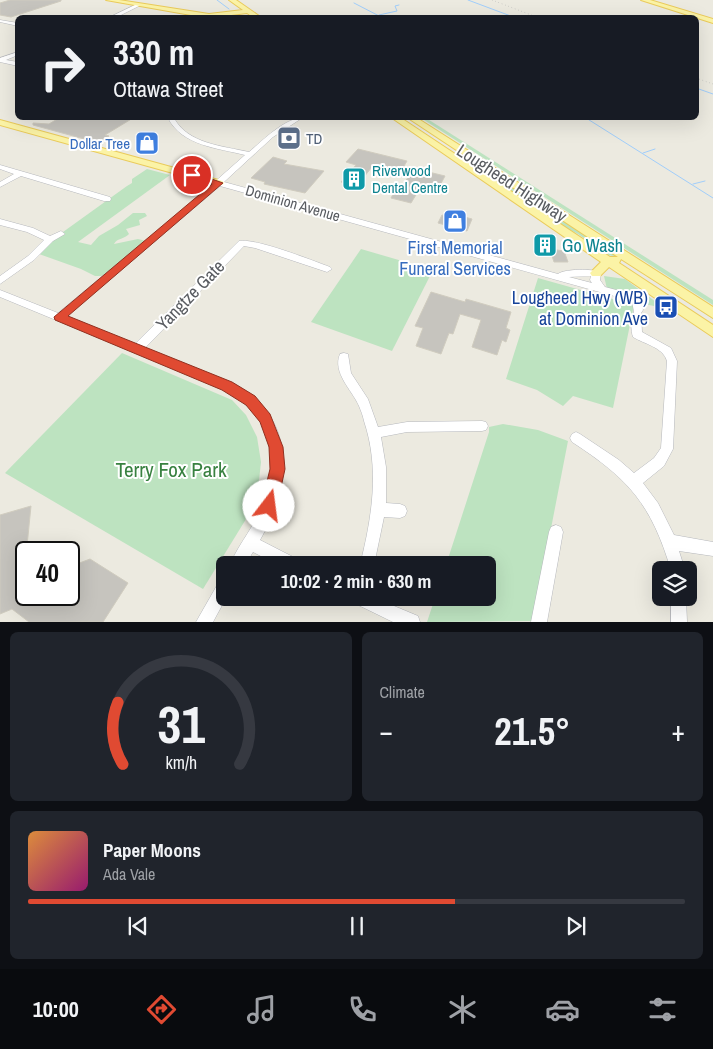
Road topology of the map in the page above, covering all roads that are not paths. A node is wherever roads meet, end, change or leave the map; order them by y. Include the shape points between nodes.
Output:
1 (98, 0) edge
2 (110, 0) edge
3 (223, 0) edge
4 (644, 0) edge
5 (232, 3) edge
6 (137, 6) junction
7 (246, 13) edge
8 (117, 15) edge
9 (186, 15) edge
10 (198, 15) edge
11 (228, 15) edge
12 (258, 15) edge
13 (696, 15) edge
14 (699, 16) edge
15 (713, 20) edge
16 (0, 22) edge
17 (15, 24) edge
18 (15, 54) edge
19 (0, 60) edge
20 (15, 63) edge
21 (174, 120) edge
22 (296, 120) edge
23 (304, 120) edge
24 (399, 120) edge
25 (409, 120) edge
26 (415, 120) edge
27 (0, 122) edge
28 (285, 127) junction
29 (199, 140) junction
30 (459, 148) junction
31 (250, 154) junction
32 (0, 167) edge
33 (20, 173) junction
34 (219, 183) junction
35 (0, 185) edge
36 (107, 199) dead end
37 (0, 222) edge
38 (61, 234) dead end
39 (50, 239) junction
40 (608, 261) junction
41 (528, 268) junction
42 (327, 269) dead end
43 (596, 273) junction
44 (632, 277) junction
45 (0, 281) edge
46 (601, 289) junction
47 (0, 293) edge
48 (713, 313) edge
49 (60, 317) junction
50 (713, 322) edge
51 (713, 332) edge
52 (137, 349) junction
53 (344, 357) dead end
54 (482, 426) dead end
55 (375, 433) junction
56 (576, 438) dead end
57 (635, 481) junction
58 (378, 510) junction
59 (400, 511) dead end
60 (556, 532) dead end
61 (670, 542) junction
62 (250, 543) junction
63 (713, 549) edge
64 (242, 556) edge
65 (276, 556) edge
66 (369, 556) edge
67 (675, 561) edge
68 (216, 601) edge
69 (377, 606) edge
70 (679, 606) edge
71 (204, 622) edge
72 (412, 622) edge
73 (539, 622) edge
74 (679, 622) edge

1 - 6 main road
2 - 6 main road
3 - 5 main road
4 - 13 main road
5 - 7 main road
5 - 11 main road via 234,9
6 - 8 street
6 - 9 main road
6 - 10 main road
7 - 12 main road via 260,10
14 - 15 main road
16 - 17 street
18 - 19 street
19 - 20 street
21 - 29 street
21 - 29 street via 181,133
22 - 28 street
23 - 28 street
24 - 40 main road, Lougheed Highway
25 - 30 main road
26 - 30 main road, Lougheed Highway
27 - 34 main road, Dominion Avenue
28 - 31 street
29 - 31 street
30 - 48 main road, Lougheed Highway
31 - 34 street
32 - 33 street
33 - 35 street
33 - 36 street
34 - 41 street, Dominion Avenue
34 - 49 street
37 - 39 street
38 - 39 street
39 - 45 street
40 - 43 main road
40 - 44 main road, Lougheed Highway
40 - 50 main road via 623,263
41 - 43 street, Dominion Avenue via 574,275
41 - 46 street, Dominion Avenue
42 - 52 street, Yangtze Gate via 243,243
43 - 44 main road
43 - 46 street via 595,280
44 - 51 main road, Lougheed Highway
46 - 57 street, Dominion Avenue via 636,299 637,334 672,356 667,448 659,462
47 - 49 street
49 - 52 street
52 - 62 street via 235,390 251,400 265,418 276,447 277,476 269,506
53 - 55 street via 344,368 364,403
54 - 55 street via 408,427
55 - 58 street via 381,479
56 - 57 street via 603,454
57 - 61 street via 657,512
58 - 59 street
58 - 66 street
60 - 73 street
61 - 63 street
61 - 67 street
62 - 64 street
62 - 65 street
68 - 71 street
69 - 72 street
70 - 74 street

